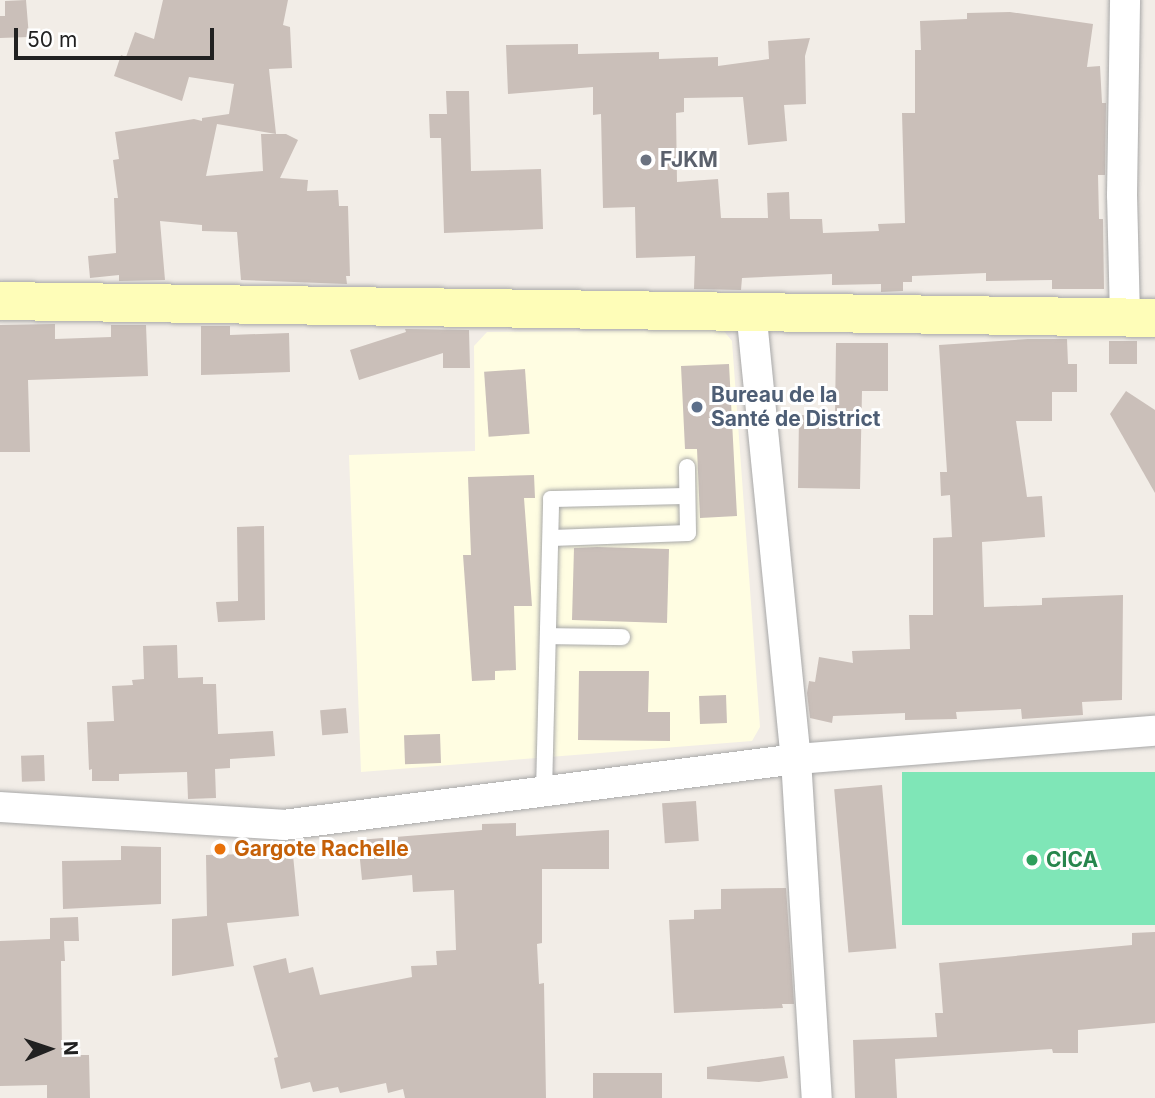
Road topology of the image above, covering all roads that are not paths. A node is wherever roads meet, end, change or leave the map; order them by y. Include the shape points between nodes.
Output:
1 (1125, 0) edge
2 (0, 301) edge
3 (751, 310) junction
4 (1140, 318) edge
5 (687, 467) dead end
6 (687, 496) junction
7 (552, 538) junction
8 (549, 636) junction
9 (622, 637) dead end
10 (1155, 732) edge
11 (796, 759) junction
12 (544, 792) junction
13 (0, 807) edge
14 (817, 1098) edge

1 - 4 street via 1122,195
2 - 3 street
3 - 4 street
3 - 11 street
5 - 6 lane
6 - 7 lane via 688,533
6 - 7 lane via 551,499
7 - 8 lane
8 - 9 lane
8 - 12 lane
10 - 11 street
11 - 12 street
11 - 14 street
12 - 13 street via 283,825

